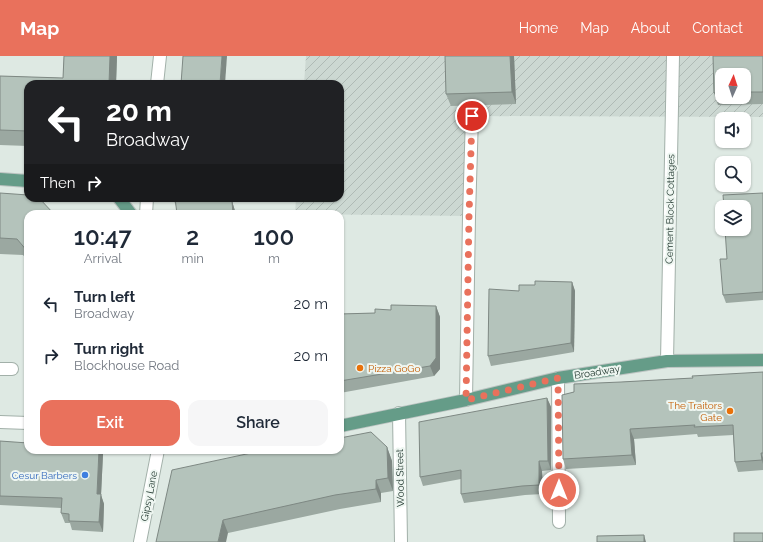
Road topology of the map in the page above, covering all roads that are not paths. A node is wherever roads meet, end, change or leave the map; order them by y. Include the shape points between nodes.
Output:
1 (160, 56) edge
2 (673, 56) edge
3 (157, 80) edge
4 (472, 116) dead end
5 (0, 179) edge
6 (24, 181) edge
7 (763, 360) edge
8 (667, 361) junction
9 (558, 378) junction
10 (466, 400) junction
11 (400, 414) junction
12 (0, 422) edge
13 (24, 423) edge
14 (344, 425) edge
15 (157, 454) edge
16 (559, 522) dead end
17 (140, 542) edge
18 (401, 542) edge

1 - 3 street
2 - 8 street, Cement Block Cottages
4 - 10 street
5 - 6 main road
7 - 8 main road, Broadway
8 - 9 main road, Broadway
9 - 10 main road, Broadway
9 - 16 street
10 - 11 main road, Broadway
11 - 14 main road, Broadway
11 - 18 street, Wood Street
12 - 13 street
15 - 17 street, Gipsy Lane

